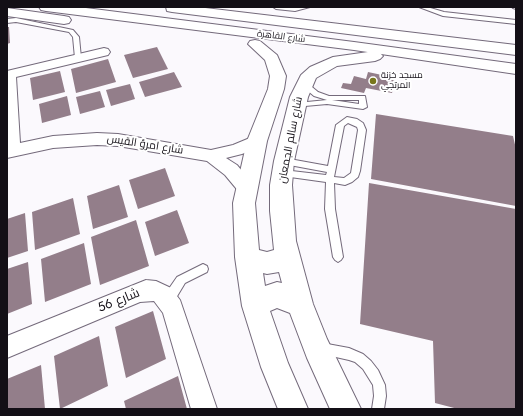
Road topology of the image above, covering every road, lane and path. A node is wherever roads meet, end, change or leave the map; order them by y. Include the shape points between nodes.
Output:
1 (46, 7) edge
2 (167, 7) edge
3 (228, 7) edge
4 (276, 7) edge
5 (307, 7) edge
6 (422, 7) edge
7 (431, 9) edge
8 (7, 12) edge
9 (7, 21) edge
10 (516, 22) edge
11 (367, 31) junction
12 (255, 44) junction
13 (516, 50) edge
14 (104, 52) dead end
15 (375, 56) junction
16 (78, 58) junction
17 (429, 58) junction
18 (516, 69) edge
19 (8, 75) edge
20 (304, 84) junction
21 (270, 103) junction
22 (297, 105) junction
23 (257, 140) junction
24 (10, 151) edge
25 (211, 156) junction
26 (283, 167) junction
27 (331, 170) junction
28 (330, 180) junction
29 (246, 188) junction
30 (247, 257) junction
31 (287, 257) junction
32 (338, 257) dead end
33 (203, 269) dead end
34 (167, 298) junction
35 (300, 304) junction
36 (255, 306) junction
37 (7, 347) edge
38 (317, 348) junction
39 (204, 409) edge
40 (293, 409) edge
41 (346, 409) edge
42 (378, 409) edge

1 - 17 main road, شارع القاهرة
2 - 11 main road, شارع القاهرة
3 - 11 main road via 322,19
4 - 5 lane
6 - 7 lane
7 - 10 lane
8 - 12 main road
9 - 16 lane via 71,31 76,37
11 - 13 main road, شارع القاهرة
12 - 15 main road
12 - 21 main road via 267,53 277,70 278,83
14 - 16 street
15 - 17 main road
15 - 20 main road, شارع سالم الجمعان via 324,65 310,75
16 - 19 street
17 - 18 main road, شارع القاهرة
19 - 24 street
20 - 22 main road, شارع سالم الجمعان
20 - 22 lane via 316,94 329,98 363,98 363,107 319,102
21 - 22 main road via 284,99
21 - 23 main road
22 - 26 main road, شارع سالم الجمعان
23 - 25 street, شارع امرؤ القيس via 236,150
23 - 29 main road
24 - 25 street, شارع امرؤ القيس via 53,142 97,139 118,140
25 - 29 street, شارع امرؤ القيس via 231,170
26 - 27 lane
26 - 28 lane
26 - 31 main road, شارع سالم الجمعان via 281,211
27 - 28 lane
27 - 28 lane via 340,125 347,120 358,123 362,130 355,175 345,182
28 - 32 lane via 332,226
29 - 30 main road via 244,220
30 - 31 main road via 267,263
30 - 36 main road
31 - 35 main road, شارع سالم الجمعان
33 - 34 lane via 181,280
34 - 37 street, شارع 56 via 156,291 146,290
34 - 39 street
35 - 36 main road via 277,295
35 - 38 main road, شارع سالم الجمعان
36 - 40 main road via 275,367
38 - 41 main road, شارع سالم الجمعان
38 - 42 lane via 349,354 368,365 379,385

